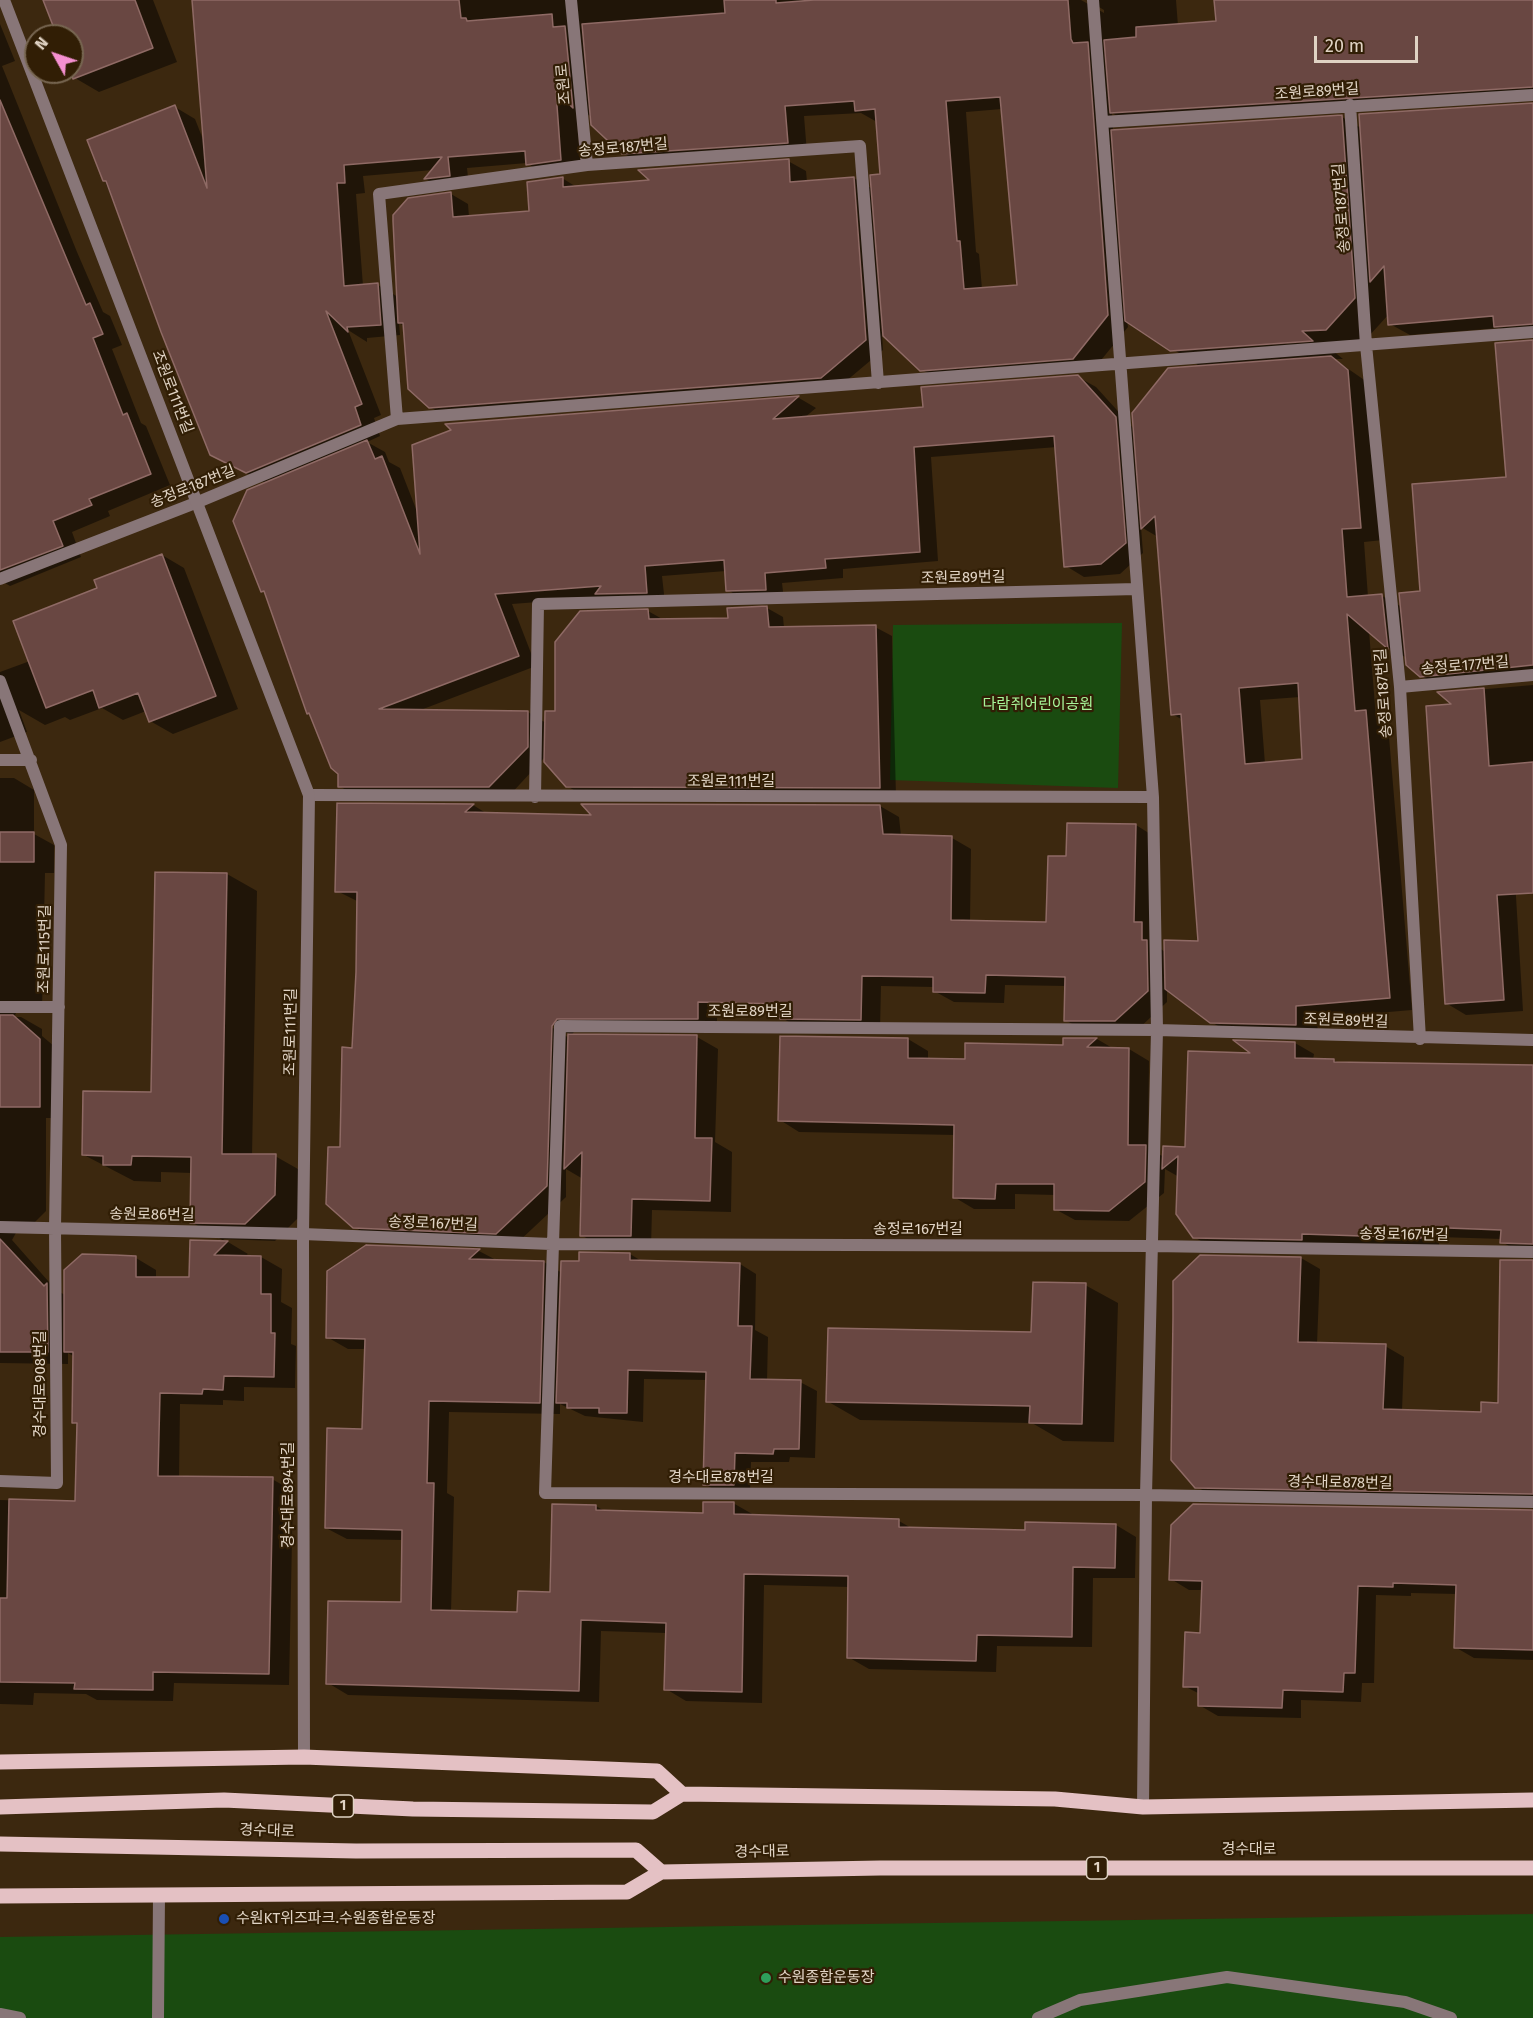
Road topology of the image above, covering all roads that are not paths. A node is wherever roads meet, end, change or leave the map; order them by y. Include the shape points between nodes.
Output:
1 (4, 0) edge
2 (571, 0) edge
3 (1094, 0) edge
4 (1533, 95) edge
5 (1350, 105) junction
6 (1103, 122) junction
7 (587, 165) junction
8 (1533, 332) edge
9 (1366, 345) junction
10 (1120, 366) junction
11 (878, 383) junction
12 (397, 419) junction
13 (198, 502) junction
14 (0, 579) edge
15 (1136, 589) junction
16 (1533, 675) edge
17 (0, 681) edge
18 (1400, 687) junction
19 (0, 760) edge
20 (31, 760) junction
21 (309, 795) junction
22 (535, 797) junction
23 (1153, 797) junction
24 (0, 1007) edge
25 (59, 1007) junction
26 (1157, 1030) junction
27 (1420, 1039) junction
28 (1533, 1040) edge
29 (0, 1227) edge
30 (55, 1228) junction
31 (303, 1234) junction
32 (551, 1244) junction
33 (1152, 1246) junction
34 (1533, 1252) edge
35 (0, 1481) edge
36 (1146, 1495) junction
37 (1533, 1502) edge
38 (304, 1757) junction
39 (0, 1762) edge
40 (682, 1794) junction
41 (1533, 1800) edge
42 (0, 1807) edge
43 (1143, 1807) junction
44 (0, 1844) edge
45 (1533, 1868) edge
46 (662, 1872) junction
47 (159, 1895) junction
48 (0, 1896) edge
49 (0, 2014) edge
50 (20, 2018) edge
51 (158, 2018) edge
52 (1038, 2018) edge
53 (1451, 2018) edge

1 - 13 street, 조원로111번길
2 - 7 street, 조원로
3 - 6 street
4 - 5 street, 조원로89번길
5 - 6 street, 조원로89번길
5 - 9 street, 송정로187번길
6 - 10 street
7 - 11 street, 송정로187번길 via 860,146
7 - 12 street, 송정로187번길 via 379,194
8 - 9 street, 송정로187번길
9 - 10 street, 송정로187번길
9 - 18 street, 송정로187번길
10 - 11 street, 송정로187번길
10 - 15 street
11 - 12 street, 송정로187번길
12 - 13 street, 송정로187번길
13 - 14 street, 송정로187번길
13 - 21 street, 조원로111번길
15 - 22 street, 조원로89번길 via 538,604
15 - 23 street
16 - 18 street, 송정로177번길
17 - 20 street, 조원로115번길
18 - 27 street, 송정로187번길
19 - 20 street
20 - 25 street, 조원로115번길 via 61,845
21 - 22 street, 조원로111번길
21 - 31 street, 조원로111번길
22 - 23 street, 조원로111번길
23 - 26 street
24 - 25 street
25 - 30 street, 조원로115번길
26 - 27 street, 조원로89번길
26 - 32 street, 조원로89번길 via 560,1026
26 - 33 street
27 - 28 street, 조원로89번길
29 - 30 street, 송원로86번길
30 - 31 street, 송원로86번길
30 - 35 street, 경수대로908번길 via 57,1483
31 - 32 street, 송정로167번길
31 - 38 street, 경수대로894번길
32 - 33 street, 송정로167번길
32 - 36 street, 경수대로878번길 via 546,1493
33 - 34 street, 송정로167번길
33 - 36 street
36 - 37 street, 경수대로878번길
36 - 43 street
38 - 39 main road
38 - 40 main road via 657,1771
40 - 42 main road, 경수대로 / 1 via 653,1812 412,1809 224,1800
40 - 43 main road via 1055,1799
41 - 43 main road
44 - 46 main road, 경수대로 via 356,1851 636,1850
45 - 46 main road, 경수대로 / 1
46 - 47 main road via 627,1892
47 - 48 main road
47 - 51 street
49 - 50 street
52 - 53 street via 1080,2000 1227,1977 1405,2002

